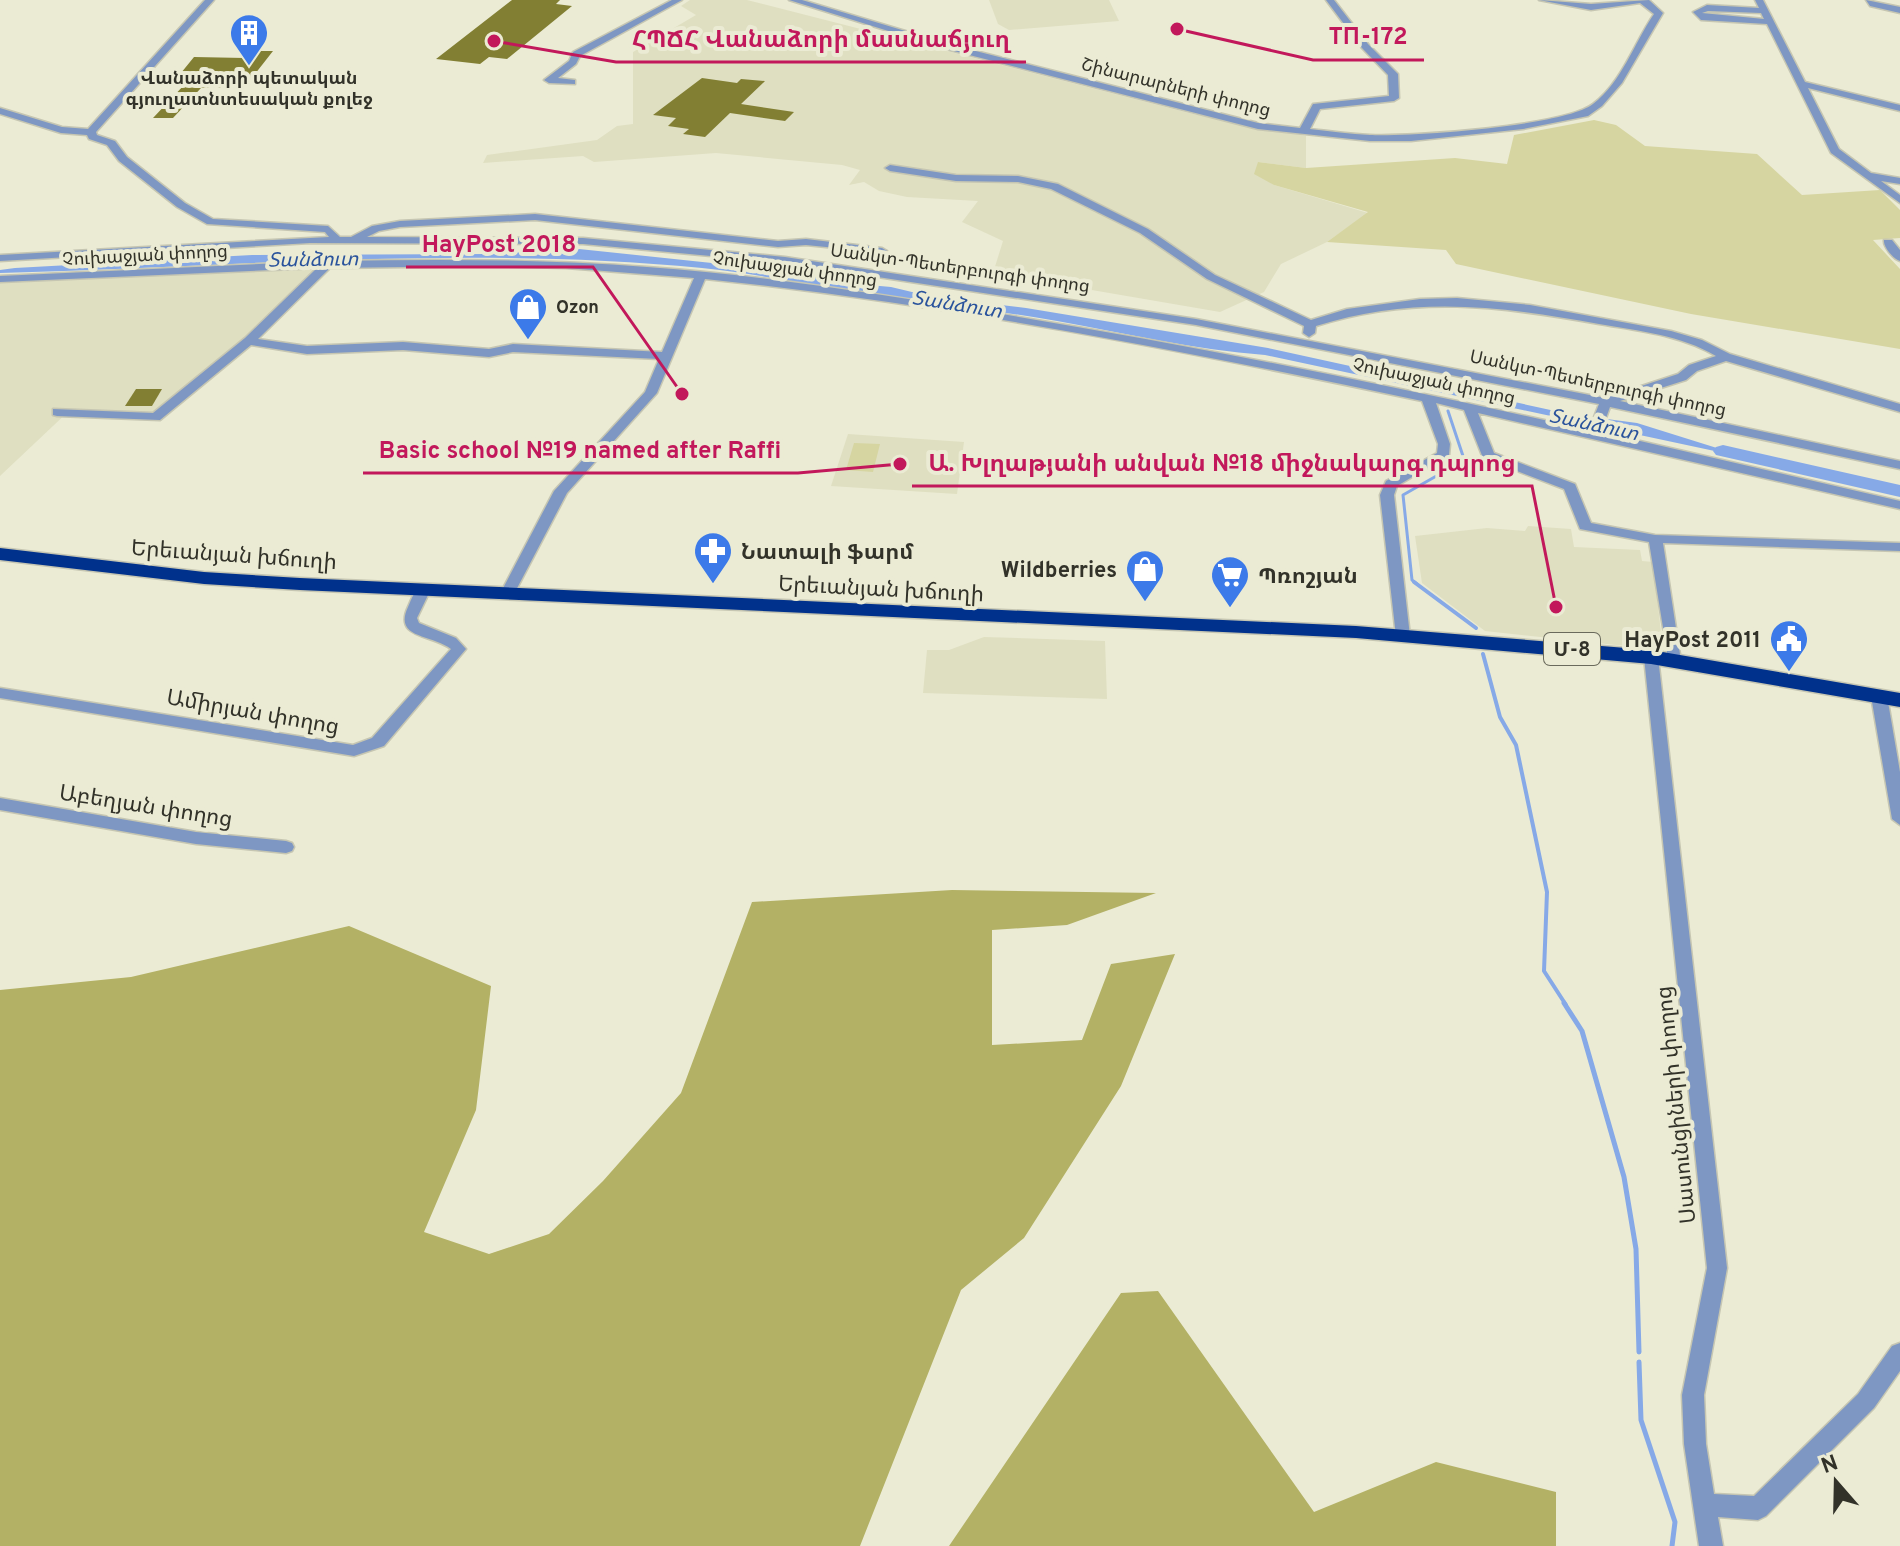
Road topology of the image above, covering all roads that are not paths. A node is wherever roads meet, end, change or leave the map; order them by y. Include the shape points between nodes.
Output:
1 (210, 0) edge
2 (678, 0) edge
3 (793, 0) edge
4 (1330, 0) edge
5 (1543, 0) edge
6 (1644, 0) edge
7 (1759, 0) edge
8 (1870, 0) edge
9 (822, 4) edge
10 (1900, 10) edge
11 (1765, 11) junction
12 (1771, 22) junction
13 (572, 82) dead end
14 (1802, 84) junction
15 (1899, 108) edge
16 (0, 111) edge
17 (91, 132) junction
18 (1303, 132) junction
19 (890, 168) dead end
20 (1866, 175) junction
21 (1900, 181) edge
22 (1900, 200) edge
23 (1888, 242) dead end
24 (338, 250) junction
25 (882, 251) dead end
26 (0, 258) edge
27 (1900, 258) edge
28 (701, 275) junction
29 (0, 279) edge
30 (1310, 324) junction
31 (249, 341) junction
32 (1307, 342) junction
33 (667, 356) junction
34 (1726, 357) junction
35 (1427, 397) junction
36 (1469, 406) junction
37 (1604, 408) junction
38 (1900, 408) edge
39 (57, 412) dead end
40 (1595, 431) junction
41 (1900, 465) edge
42 (1900, 505) edge
43 (1655, 539) junction
44 (1900, 547) edge
45 (0, 554) edge
46 (423, 591) junction
47 (507, 594) junction
48 (1403, 636) junction
49 (1651, 657) junction
50 (1674, 661) junction
51 (0, 693) edge
52 (1890, 698) edge
53 (0, 804) edge
54 (1900, 819) edge
55 (286, 847) dead end
56 (1900, 1353) edge
57 (1706, 1505) junction
58 (1711, 1546) edge

1 - 17 street
2 - 13 street via 576,54 549,80
3 - 9 street, Շինարարների փողոց
4 - 18 street via 1393,74 1394,98 1316,106
5 - 6 street via 1591,7
6 - 18 street, Շինարարների փողոց via 1659,13 1633,63 1604,102 1585,114 1448,137
7 - 11 street
8 - 10 street
9 - 18 street, Շինարարների փողոց via 855,19 1201,113
11 - 12 street
11 - 12 street via 1697,12 1701,17
12 - 14 street
14 - 15 street
14 - 20 street via 1835,151
16 - 17 street via 61,130
17 - 24 street via 111,143 123,159 181,205 211,222 328,229
19 - 30 street via 1054,186 1144,231 1211,277
20 - 21 street
20 - 22 street
23 - 27 street
24 - 25 street via 385,225 535,217
24 - 26 street, Սանկտ-Պետերբուրգի փողոց
24 - 28 street, Չուխաջյան փողոց
24 - 29 street, Չուխաջյան փողոց
24 - 31 street
24 - 32 street, Սանկտ-Պետերբուրգի փողոց via 583,241 785,260
28 - 33 street
28 - 35 street, Չուխաջյան փողոց via 1062,326
30 - 32 street
30 - 34 street via 1398,304 1494,302 1641,327
31 - 33 street via 307,350 403,346
31 - 39 street via 156,417
32 - 37 street, Սանկտ-Պետերբուրգի փողոց
33 - 47 street via 651,393 561,491
34 - 37 street
34 - 38 street
35 - 36 street, Չուխաջյան փողոց
35 - 48 street via 1443,455 1391,484 1387,495
36 - 40 street, Չուխաջյան փողոց
36 - 43 street via 1488,455 1570,487 1585,526
37 - 40 street
37 - 41 street, Սանկտ-Պետերբուրգի փողոց
40 - 42 street, Չուխաջյան փողոց
43 - 44 street
43 - 50 street
45 - 46 highway, Երեւանյան խճուղի / Մ-8 via 204,578
46 - 47 highway, Երեւանյան խճուղի / Մ-8
46 - 51 street, Ամիրյան փողոց via 410,618 412,626 453,641 459,649 378,742 354,751
47 - 48 highway, Երեւանյան խճուղի / Մ-8
48 - 49 highway, Երեւանյան խճուղի / Մ-8
49 - 50 highway, Երեւանյան խճուղի / Մ-8
49 - 57 street, Սասունցիների փողոց via 1717,1268 1693,1395
50 - 52 highway, Երեւանյան խճուղի / Մ-8
52 - 54 street
53 - 55 street, Աբեղյան փողոց via 196,838
56 - 57 street via 1866,1401 1758,1508
57 - 58 street, Սասունցիների փողոց

